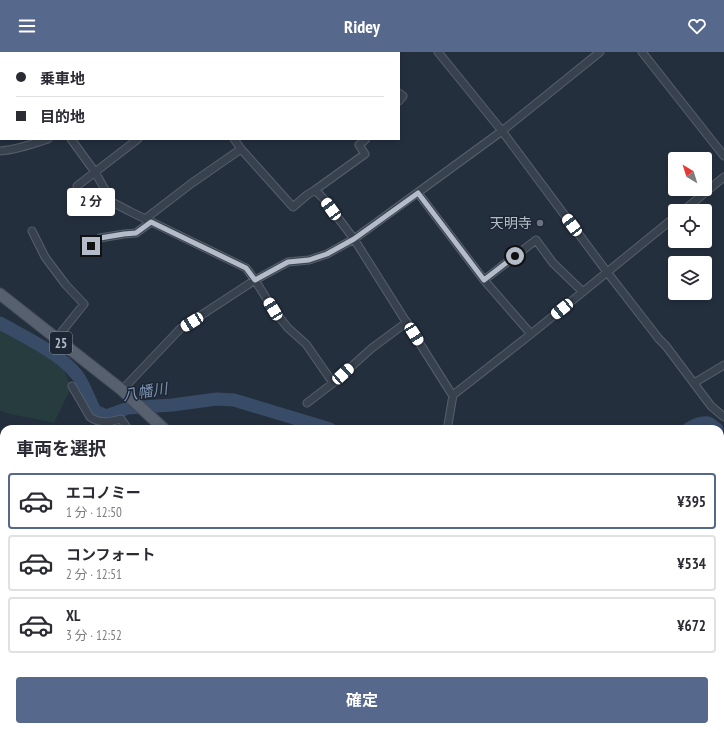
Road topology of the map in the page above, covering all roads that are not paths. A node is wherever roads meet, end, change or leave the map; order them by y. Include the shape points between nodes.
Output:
1 (439, 52) edge
2 (600, 52) edge
3 (642, 52) edge
4 (502, 131) junction
5 (71, 140) edge
6 (137, 140) edge
7 (235, 140) edge
8 (365, 140) edge
9 (37, 141) edge
10 (241, 149) junction
11 (0, 151) edge
12 (724, 156) edge
13 (95, 172) junction
14 (724, 177) edge
15 (78, 186) dead end
16 (315, 190) junction
17 (418, 193) junction
18 (691, 204) edge
19 (148, 221) junction
20 (668, 223) edge
21 (32, 231) dead end
22 (354, 239) junction
23 (91, 246) dead end
24 (607, 272) junction
25 (255, 280) junction
26 (484, 280) junction
27 (583, 292) junction
28 (0, 294) edge
29 (407, 322) junction
30 (531, 334) junction
31 (56, 339) junction
32 (724, 365) edge
33 (333, 383) junction
34 (694, 383) junction
35 (72, 386) dead end
36 (122, 390) junction
37 (453, 395) junction
38 (307, 403) dead end
39 (724, 417) edge
40 (125, 425) edge
41 (160, 425) edge
42 (448, 425) dead end

1 - 4 street
2 - 4 street
3 - 12 street
4 - 17 street
4 - 24 street
5 - 13 street
6 - 13 street
7 - 10 street
8 - 16 street via 359,145 364,154
9 - 11 street
10 - 16 street via 292,207
10 - 19 street via 192,183
13 - 15 street
13 - 19 street via 112,202
14 - 18 street
16 - 22 street
17 - 22 street
17 - 26 street
19 - 23 street via 136,233 100,238
19 - 25 street via 246,268
20 - 24 street
21 - 31 street via 45,257 84,304
22 - 25 street via 327,254 309,260 288,262
22 - 29 street
24 - 27 street
24 - 34 street
25 - 33 street via 273,309 288,328 306,344
25 - 36 street via 180,329
26 - 27 street via 536,240 553,263
26 - 30 street
27 - 30 street
28 - 31 main road, 25
29 - 33 street via 372,348
29 - 37 street
30 - 37 street
31 - 36 main road, 25
32 - 34 street
33 - 38 street
34 - 39 street via 711,406
35 - 40 street via 90,417 101,422 121,419
36 - 41 main road, 25
37 - 42 street

